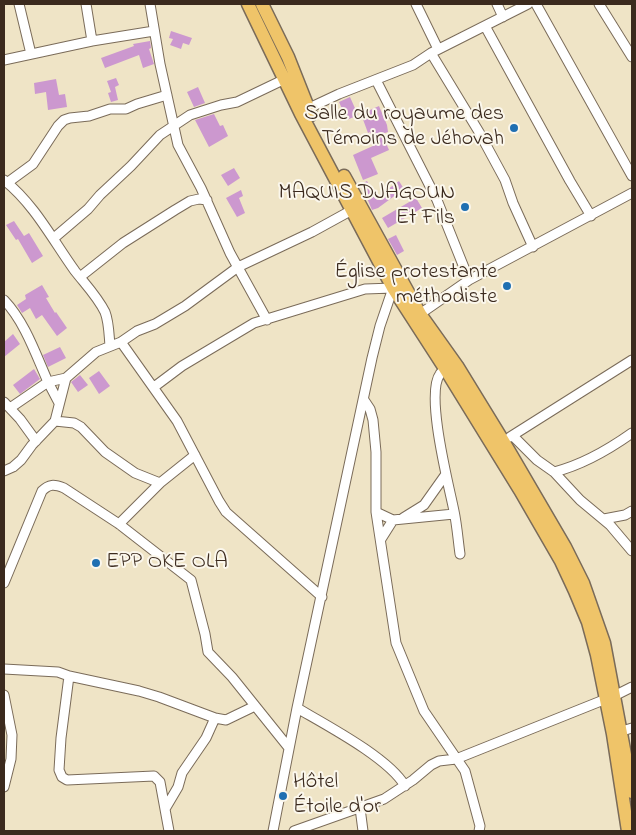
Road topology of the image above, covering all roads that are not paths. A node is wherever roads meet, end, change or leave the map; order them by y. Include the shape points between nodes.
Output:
1 (19, 4) edge
2 (86, 4) edge
3 (150, 4) edge
4 (248, 4) edge
5 (262, 4) edge
6 (416, 4) edge
7 (497, 4) edge
8 (528, 4) edge
9 (536, 4) edge
10 (599, 4) edge
11 (503, 17) junction
12 (485, 26) junction
13 (154, 31) junction
14 (92, 41) junction
15 (435, 51) junction
16 (31, 54) junction
17 (632, 57) edge
18 (4, 60) edge
19 (285, 79) junction
20 (376, 80) junction
21 (167, 95) junction
22 (307, 108) junction
23 (173, 126) junction
24 (160, 135) junction
25 (178, 145) junction
26 (632, 176) edge
27 (6, 182) edge
28 (632, 193) edge
29 (207, 200) junction
30 (352, 210) junction
31 (591, 216) junction
32 (54, 238) junction
33 (532, 247) junction
34 (238, 267) junction
35 (80, 277) junction
36 (469, 280) junction
37 (393, 288) junction
38 (4, 300) edge
39 (420, 314) junction
40 (267, 320) junction
41 (121, 342) junction
42 (110, 346) junction
43 (632, 360) edge
44 (446, 370) junction
45 (66, 378) junction
46 (48, 382) junction
47 (154, 386) junction
48 (364, 400) junction
49 (59, 403) junction
50 (7, 405) edge
51 (55, 421) junction
52 (632, 433) edge
53 (508, 438) junction
54 (36, 441) junction
55 (194, 455) junction
56 (4, 471) edge
57 (554, 472) junction
58 (446, 474) junction
59 (160, 483) junction
60 (376, 512) junction
61 (629, 513) edge
62 (454, 514) junction
63 (403, 518) junction
64 (393, 520) junction
65 (604, 520) junction
66 (119, 524) junction
67 (616, 531) junction
68 (381, 539) junction
69 (632, 551) edge
70 (460, 554) dead end
71 (4, 583) edge
72 (322, 596) junction
73 (4, 669) edge
74 (69, 676) junction
75 (632, 687) edge
76 (4, 697) edge
77 (610, 698) junction
78 (255, 706) junction
79 (297, 708) junction
80 (215, 718) junction
81 (627, 729) edge
82 (289, 748) junction
83 (456, 759) junction
84 (405, 786) junction
85 (4, 787) edge
86 (632, 792) edge
87 (360, 808) junction
88 (165, 809) junction
89 (478, 830) edge
90 (170, 831) edge
91 (273, 831) edge
92 (294, 831) edge
93 (364, 831) edge
94 (628, 831) edge

1 - 16 street
2 - 14 street
3 - 13 street
4 - 19 main road
5 - 22 main road via 288,57
6 - 15 street
7 - 11 street
8 - 11 street
9 - 26 street
10 - 17 street
11 - 12 street
12 - 15 street
12 - 31 street
13 - 14 street
13 - 21 street
14 - 16 street
15 - 20 street via 413,65
15 - 33 street via 504,180
16 - 18 street
19 - 23 street via 238,102 190,115
19 - 30 main road
20 - 22 street
20 - 36 street via 436,200
21 - 23 street
21 - 27 street via 126,109 64,120 32,164
22 - 39 main road
23 - 24 street
23 - 25 street
24 - 25 street
24 - 32 street via 88,209
25 - 29 street
27 - 32 street via 31,205
28 - 31 street
29 - 34 street
29 - 35 street via 190,201 175,210 123,243
30 - 34 street
30 - 37 main road
31 - 33 street
32 - 35 street
33 - 36 street
34 - 40 street
34 - 41 street via 185,306
35 - 42 street via 105,312
36 - 39 street
37 - 40 street via 365,289
37 - 44 main road
37 - 48 street via 380,326
38 - 46 street via 21,324
39 - 53 main road
40 - 47 street via 240,330
41 - 42 street
41 - 47 street
42 - 45 street via 96,352
43 - 53 street
44 - 58 street via 441,372 436,389 435,418
44 - 77 main road via 561,561 588,622
45 - 46 street
45 - 49 street
46 - 49 street
46 - 50 street
47 - 55 street
48 - 60 street via 373,420
48 - 72 street
49 - 51 street
50 - 54 street
51 - 54 street
51 - 59 street via 81,427 105,452 135,473
52 - 57 street via 586,462
53 - 57 street
53 - 77 main road via 583,583 604,643
54 - 56 street via 21,460
55 - 59 street
55 - 72 street via 226,512
57 - 65 street
58 - 62 street
58 - 63 street via 424,505
59 - 66 street
60 - 64 street
60 - 68 street
61 - 65 street
61 - 67 street
62 - 63 street
62 - 70 street
63 - 64 street
64 - 68 street
65 - 67 street
66 - 71 street via 64,488 55,484 48,486 42,491
66 - 78 street via 191,580 208,652
67 - 69 street
68 - 83 street via 396,643 424,711
72 - 79 street
73 - 74 street via 58,672
74 - 80 street via 149,694
74 - 88 street via 61,738 59,770 62,777 67,780 154,776 160,782
75 - 77 street
76 - 85 street via 12,735 11,759
77 - 81 main road
77 - 83 street
77 - 94 main road
78 - 80 street via 226,720
78 - 82 street
79 - 82 street
79 - 84 street via 393,770
80 - 88 street
81 - 86 main road
82 - 91 street
83 - 84 street via 431,765
83 - 89 street via 470,785
84 - 87 street
87 - 92 street
87 - 93 street
88 - 90 street

